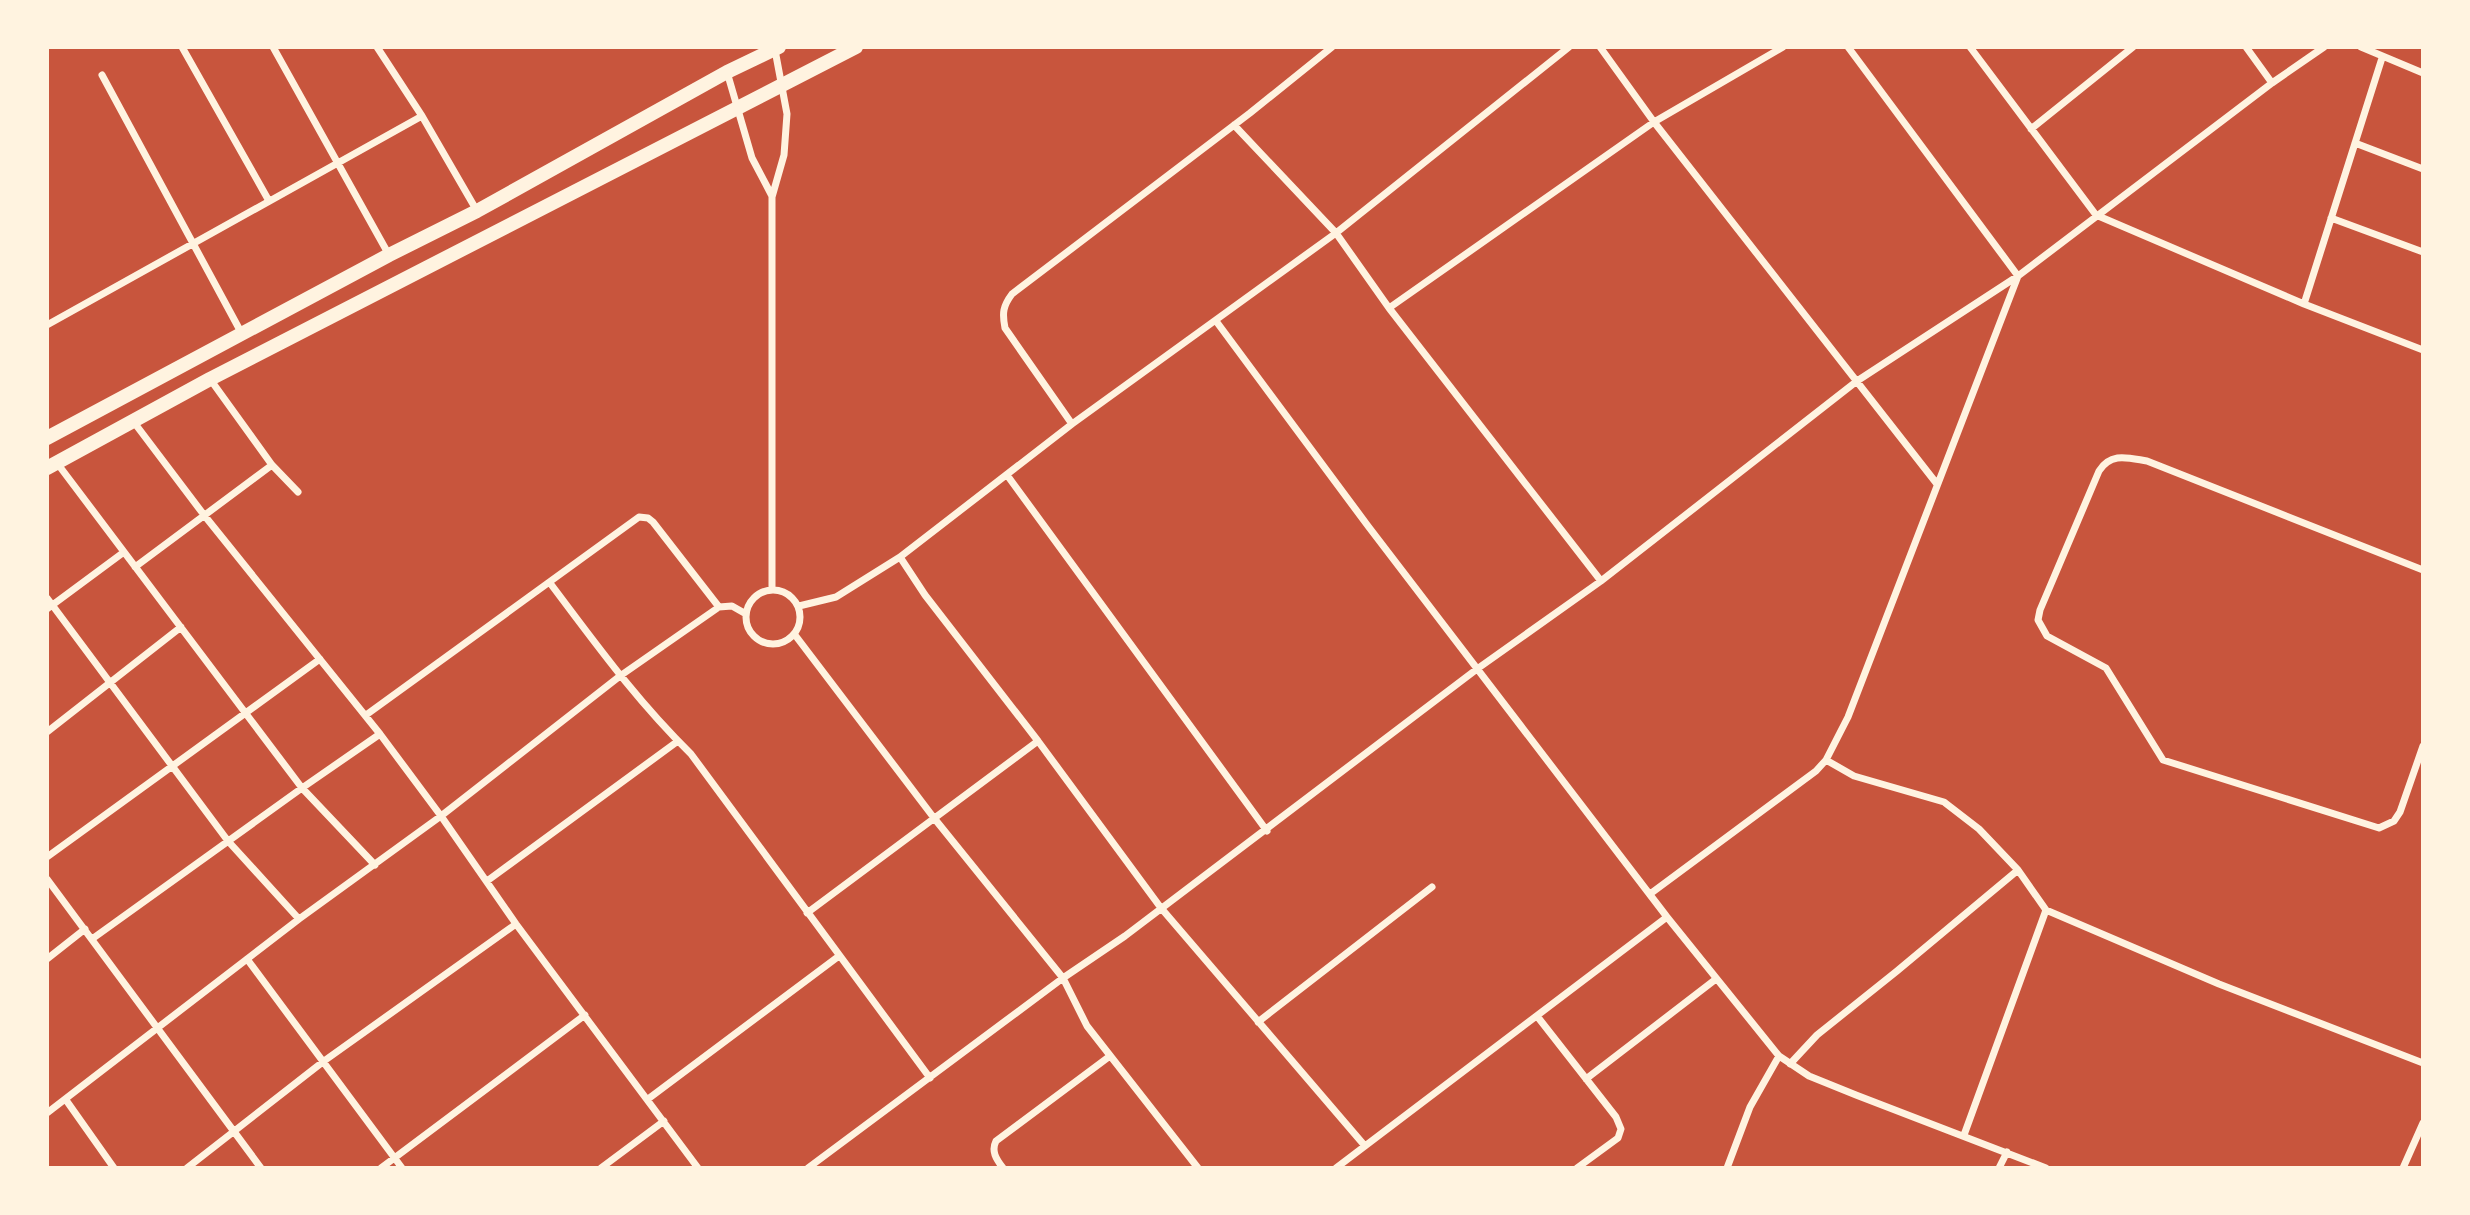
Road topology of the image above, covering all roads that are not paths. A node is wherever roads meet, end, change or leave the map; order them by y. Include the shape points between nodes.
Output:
1 (183, 47) edge
2 (273, 47) edge
3 (377, 47) edge
4 (856, 47) edge
5 (1332, 47) edge
6 (1569, 47) edge
7 (1600, 47) edge
8 (1783, 47) edge
9 (1847, 47) edge
10 (1970, 47) edge
11 (2133, 47) edge
12 (2246, 47) edge
13 (2324, 47) edge
14 (2361, 47) edge
15 (777, 48) edge
16 (1559, 50) edge
17 (2382, 58) junction
18 (727, 72) junction
19 (2423, 73) edge
20 (102, 75) dead end
21 (2273, 83) junction
22 (783, 86) junction
23 (739, 110) junction
24 (422, 116) junction
25 (1654, 122) junction
26 (1234, 125) junction
27 (2031, 129) junction
28 (2355, 143) junction
29 (338, 163) junction
30 (2423, 169) edge
31 (772, 197) junction
32 (269, 201) junction
33 (477, 211) junction
34 (2096, 215) junction
35 (2331, 218) junction
36 (1336, 233) junction
37 (193, 246) junction
38 (2423, 252) edge
39 (389, 255) junction
40 (2018, 276) junction
41 (2304, 304) junction
42 (1389, 308) junction
43 (1216, 320) junction
44 (47, 325) edge
45 (242, 334) junction
46 (2423, 350) edge
47 (210, 379) junction
48 (1857, 381) junction
49 (133, 421) junction
50 (1072, 424) junction
51 (47, 438) edge
52 (272, 464) junction
53 (52, 466) edge
54 (1007, 475) junction
55 (1937, 484) junction
56 (298, 492) dead end
57 (204, 516) junction
58 (124, 552) junction
59 (900, 557) junction
60 (135, 567) junction
61 (2423, 570) edge
62 (1601, 581) junction
63 (550, 583) junction
64 (772, 590) junction
65 (47, 598) edge
66 (50, 607) edge
67 (719, 607) junction
68 (799, 607) junction
69 (746, 614) junction
70 (181, 627) junction
71 (795, 635) junction
72 (320, 659) junction
73 (1477, 669) junction
74 (620, 676) junction
75 (110, 682) junction
76 (245, 712) junction
77 (366, 715) junction
78 (47, 732) edge
79 (380, 734) junction
80 (678, 741) junction
81 (1038, 741) junction
82 (2423, 746) edge
83 (1826, 761) junction
84 (172, 765) junction
85 (302, 788) junction
86 (441, 816) junction
87 (934, 818) junction
88 (1267, 831) junction
89 (228, 841) junction
90 (47, 858) edge
91 (374, 865) junction
92 (2018, 870) junction
93 (47, 879) edge
94 (486, 881) junction
95 (1433, 887) dead end
96 (1650, 894) junction
97 (1161, 908) junction
98 (2046, 910) junction
99 (807, 913) junction
100 (1667, 917) junction
101 (299, 919) junction
102 (516, 924) junction
103 (85, 929) junction
104 (92, 939) junction
105 (839, 956) junction
106 (47, 959) edge
107 (247, 959) junction
108 (1063, 978) junction
109 (1716, 979) junction
110 (585, 1015) junction
111 (1537, 1016) junction
112 (1258, 1022) junction
113 (158, 1029) junction
114 (1110, 1056) junction
115 (1779, 1056) junction
116 (324, 1061) junction
117 (2423, 1063) edge
118 (1790, 1064) junction
119 (930, 1078) junction
120 (1586, 1079) junction
121 (66, 1100) junction
122 (648, 1100) junction
123 (47, 1114) edge
124 (664, 1121) junction
125 (2423, 1123) edge
126 (234, 1131) junction
127 (1965, 1135) junction
128 (1364, 1146) junction
129 (2007, 1152) junction
130 (394, 1157) junction
131 (114, 1168) edge
132 (187, 1168) edge
133 (261, 1168) edge
134 (380, 1168) edge
135 (402, 1168) edge
136 (601, 1168) edge
137 (698, 1168) edge
138 (808, 1168) edge
139 (1003, 1168) edge
140 (1198, 1168) edge
141 (1336, 1168) edge
142 (1577, 1168) edge
143 (1727, 1168) edge
144 (1999, 1168) edge
145 (2046, 1168) edge
146 (2403, 1168) edge

1 - 32 street
2 - 29 street
3 - 24 street
4 - 22 main road
5 - 26 street
6 - 16 street
7 - 25 street
8 - 25 street
9 - 40 street
10 - 27 street
11 - 27 street
12 - 21 street
13 - 21 street
14 - 17 street
15 - 18 main road
15 - 22 street
16 - 36 street
17 - 19 street
17 - 28 street
18 - 23 street
18 - 33 main road
20 - 37 street
21 - 34 street
22 - 23 main road
22 - 31 street via 787,114 784,155
23 - 31 street via 752,158
23 - 47 main road
24 - 29 street
24 - 33 street
25 - 42 street
25 - 48 street
26 - 36 street
26 - 50 street via 1005,303 1005,328
27 - 34 street
28 - 30 street
28 - 35 street
29 - 32 street
29 - 39 street
31 - 64 street
32 - 37 street
33 - 39 main road
34 - 40 street
34 - 41 street
35 - 38 street
35 - 41 street
36 - 42 street
36 - 43 street
37 - 44 street
37 - 45 street
39 - 45 main road
40 - 48 street
40 - 55 street
41 - 46 street
42 - 62 street
43 - 50 street
43 - 73 street
45 - 51 main road
47 - 49 main road
47 - 52 street
48 - 55 street
48 - 62 street
49 - 53 main road
49 - 57 street
50 - 54 street
52 - 56 street
52 - 57 street
53 - 58 street
54 - 59 street
54 - 88 street
55 - 83 street via 1848,717
57 - 60 street
57 - 72 street
58 - 60 street
58 - 66 street
59 - 68 street via 836,597
59 - 81 street
60 - 70 street
61 - 82 street via 2147,461 2114,457 2099,471 2038,620 2047,636 2105,668 2163,760 2379,828 2394,821 2400,812
62 - 73 street
63 - 67 street via 633,520 648,518
63 - 74 street
63 - 77 street
64 - 68 street via 793,597
64 - 69 street via 759,593
65 - 66 street
66 - 75 street
67 - 69 street via 732,606
67 - 74 street
68 - 71 street via 801,621
69 - 71 street via 756,640 770,646
70 - 75 street
70 - 76 street
71 - 87 street
72 - 76 street
72 - 77 street
73 - 88 street
73 - 96 street
74 - 80 street
74 - 86 street
75 - 78 street
75 - 84 street
76 - 84 street
76 - 85 street
77 - 79 street
79 - 85 street
79 - 86 street
80 - 94 street
80 - 99 street
81 - 87 street
81 - 97 street
83 - 92 street via 1854,776 1944,802 1979,829
83 - 96 street
84 - 89 street
84 - 90 street
85 - 89 street
85 - 91 street
86 - 91 street
86 - 94 street
87 - 99 street
87 - 108 street
88 - 97 street
89 - 101 street
89 - 104 street
91 - 101 street
92 - 98 street
92 - 118 street via 1817,1035
93 - 103 street
94 - 102 street
95 - 112 street
96 - 100 street
97 - 108 street
97 - 112 street
98 - 117 street via 2219,984
98 - 127 street
99 - 105 street
100 - 109 street
100 - 111 street
101 - 107 street
102 - 110 street
102 - 116 street
103 - 104 street
103 - 106 street
104 - 113 street
105 - 119 street
105 - 122 street
107 - 113 street
107 - 116 street
108 - 114 street via 1087,1026
108 - 119 street
109 - 115 street
109 - 120 street
110 - 122 street
110 - 130 street
111 - 120 street
111 - 128 street
112 - 128 street
113 - 121 street
113 - 126 street
114 - 139 street via 996,1141 994,1154
114 - 140 street
115 - 118 street
115 - 143 street via 1750,1107
116 - 126 street
116 - 130 street
118 - 127 street via 1809,1076
119 - 138 street
120 - 142 street via 1622,1129 1618,1138
121 - 123 street
121 - 131 street
122 - 124 street
124 - 136 street
124 - 137 street
125 - 146 street
126 - 132 street
126 - 133 street
127 - 129 street
128 - 141 street
129 - 144 street
129 - 145 street
130 - 134 street
130 - 135 street

